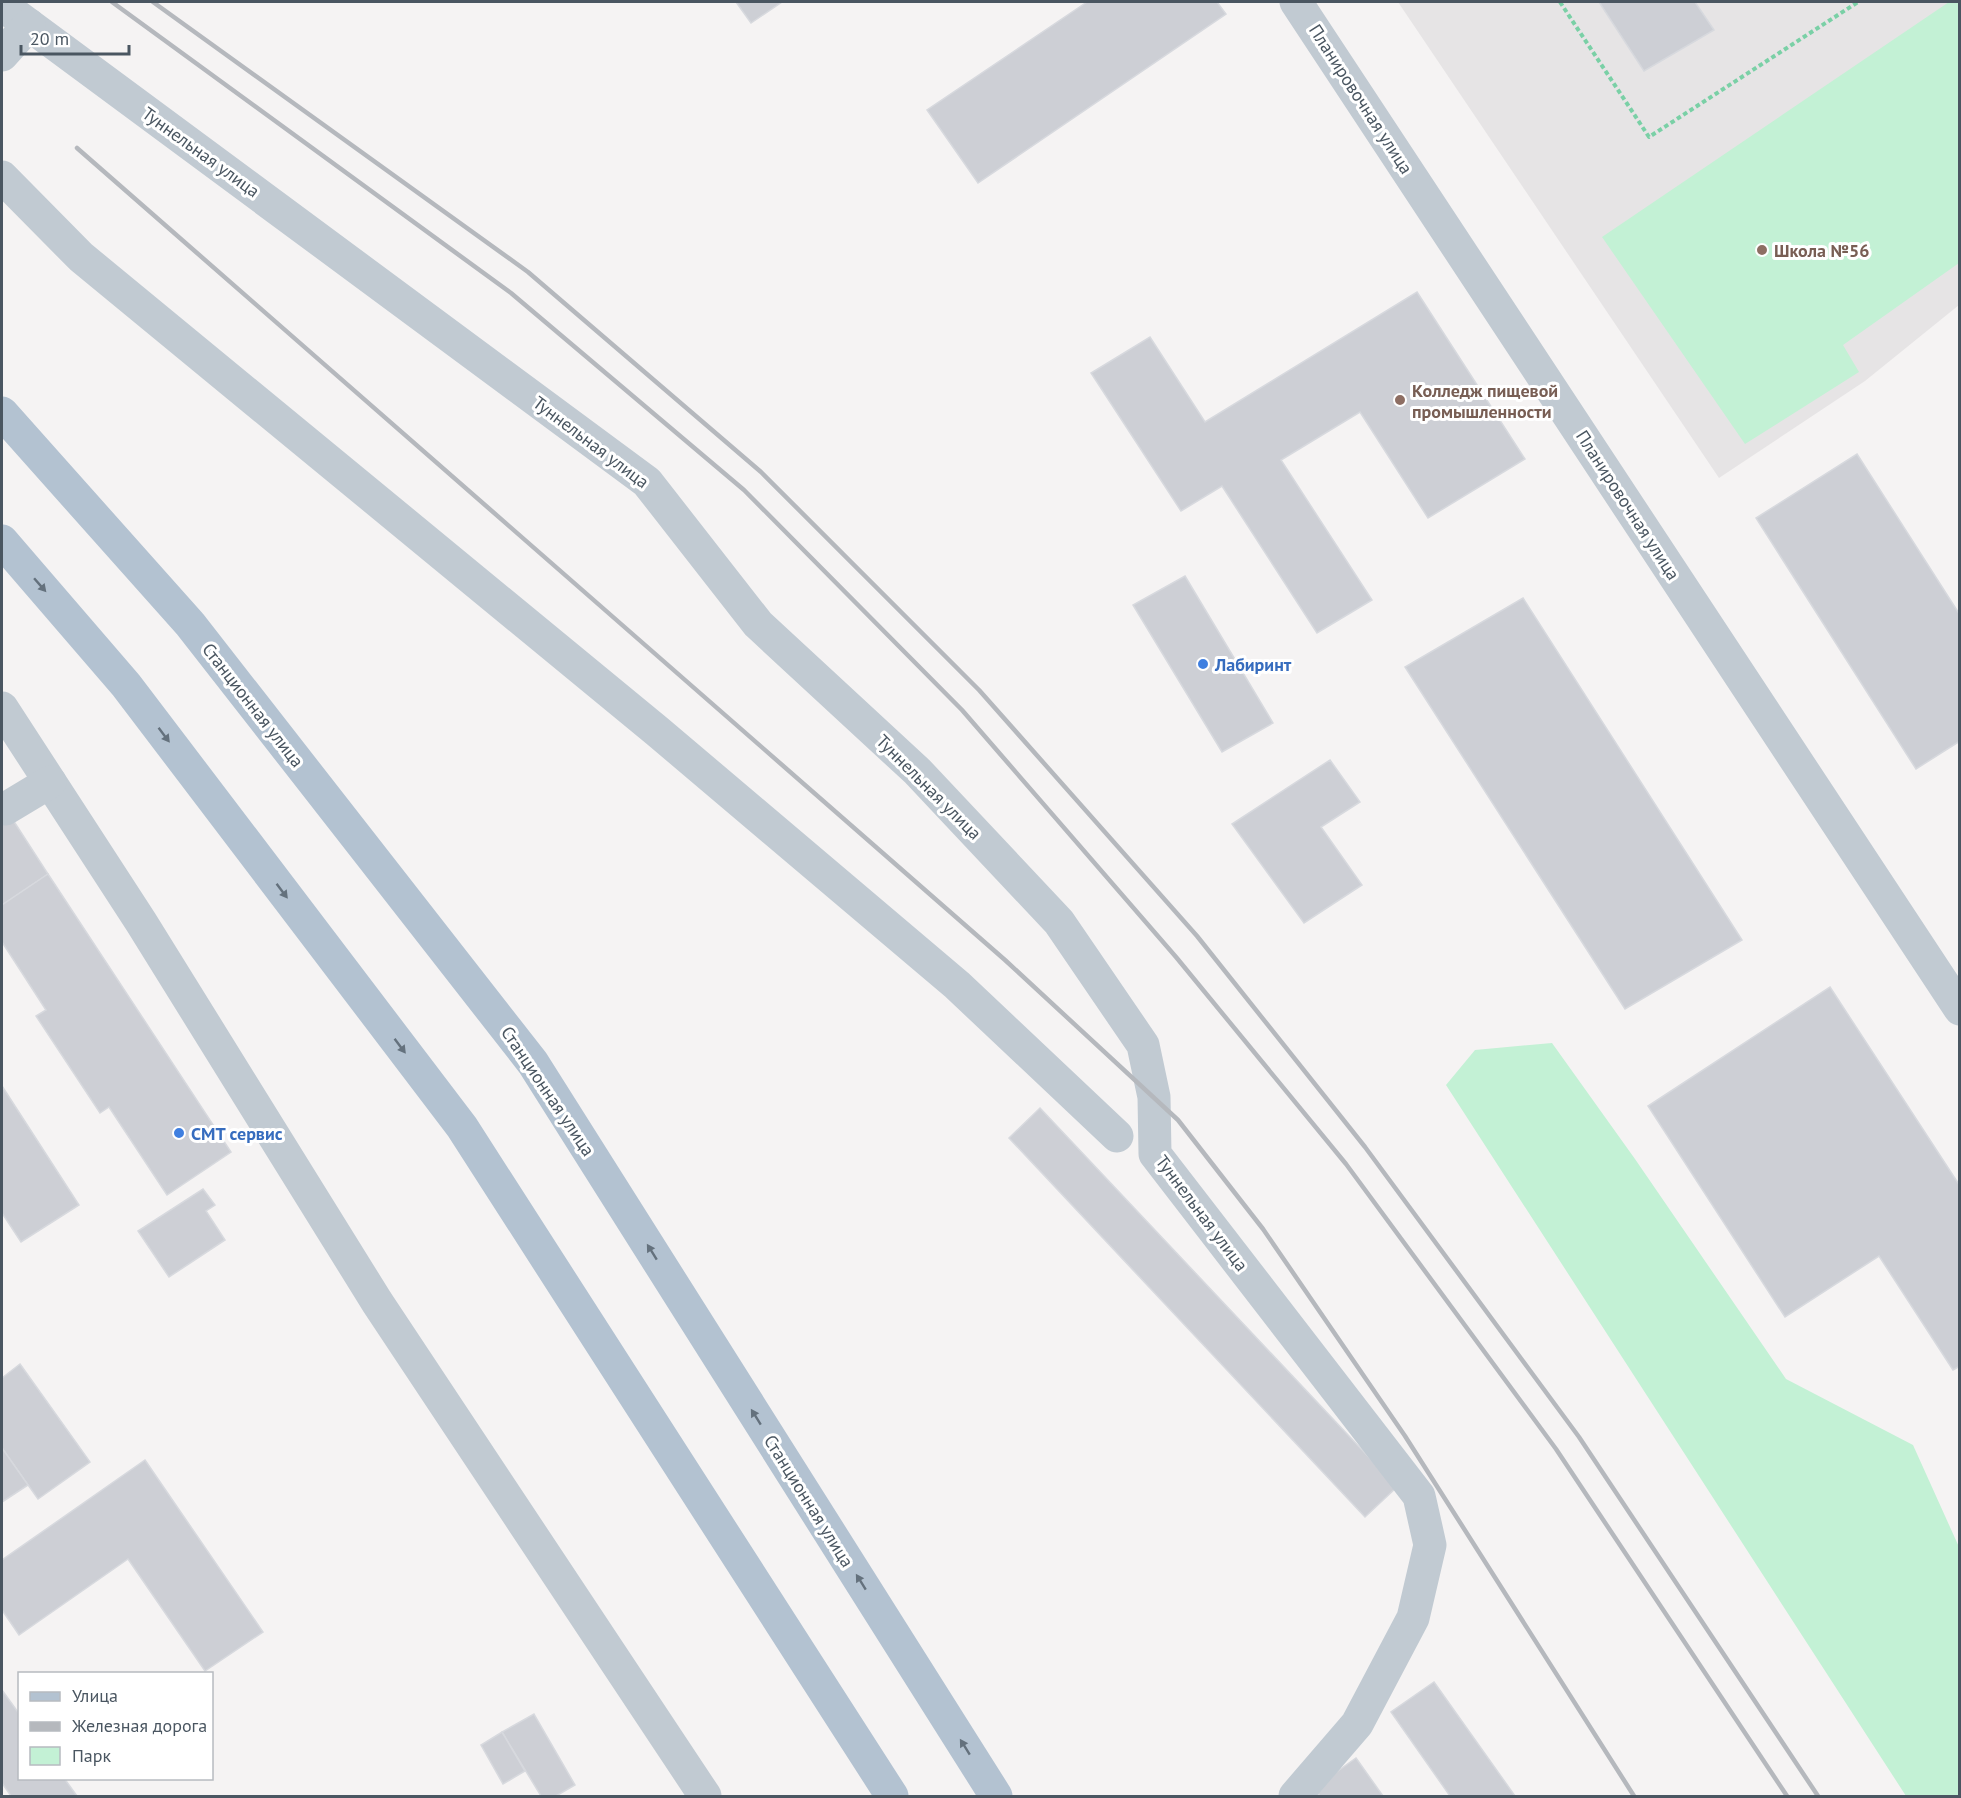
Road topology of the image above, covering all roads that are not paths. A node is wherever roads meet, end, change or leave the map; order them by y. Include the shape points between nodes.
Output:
1 (1296, 2) edge
2 (2, 5) edge
3 (29, 25) junction
4 (2, 55) edge
5 (2, 177) edge
6 (2, 413) edge
7 (2, 541) edge
8 (2, 708) edge
9 (50, 782) junction
10 (5, 809) dead end
11 (1959, 1009) edge
12 (1117, 1136) dead end
13 (700, 1795) edge
14 (1295, 1796) edge
15 (892, 1797) edge
16 (996, 1797) edge

1 - 11 street, Планировочная улица
2 - 3 street, Туннельная улица
3 - 4 street
3 - 14 street, Туннельная улица via 647,482 758,624 917,771 1059,922 1143,1046 1154,1097 1155,1154 1419,1496 1430,1545 1413,1618 1357,1724
5 - 12 street via 81,257 657,731 957,985
16 -> 6 main road, Станционная улица via 533,1063 190,624
7 -> 15 main road via 126,685 462,1127
8 - 9 street
9 - 10 street
9 - 13 street via 377,1302

